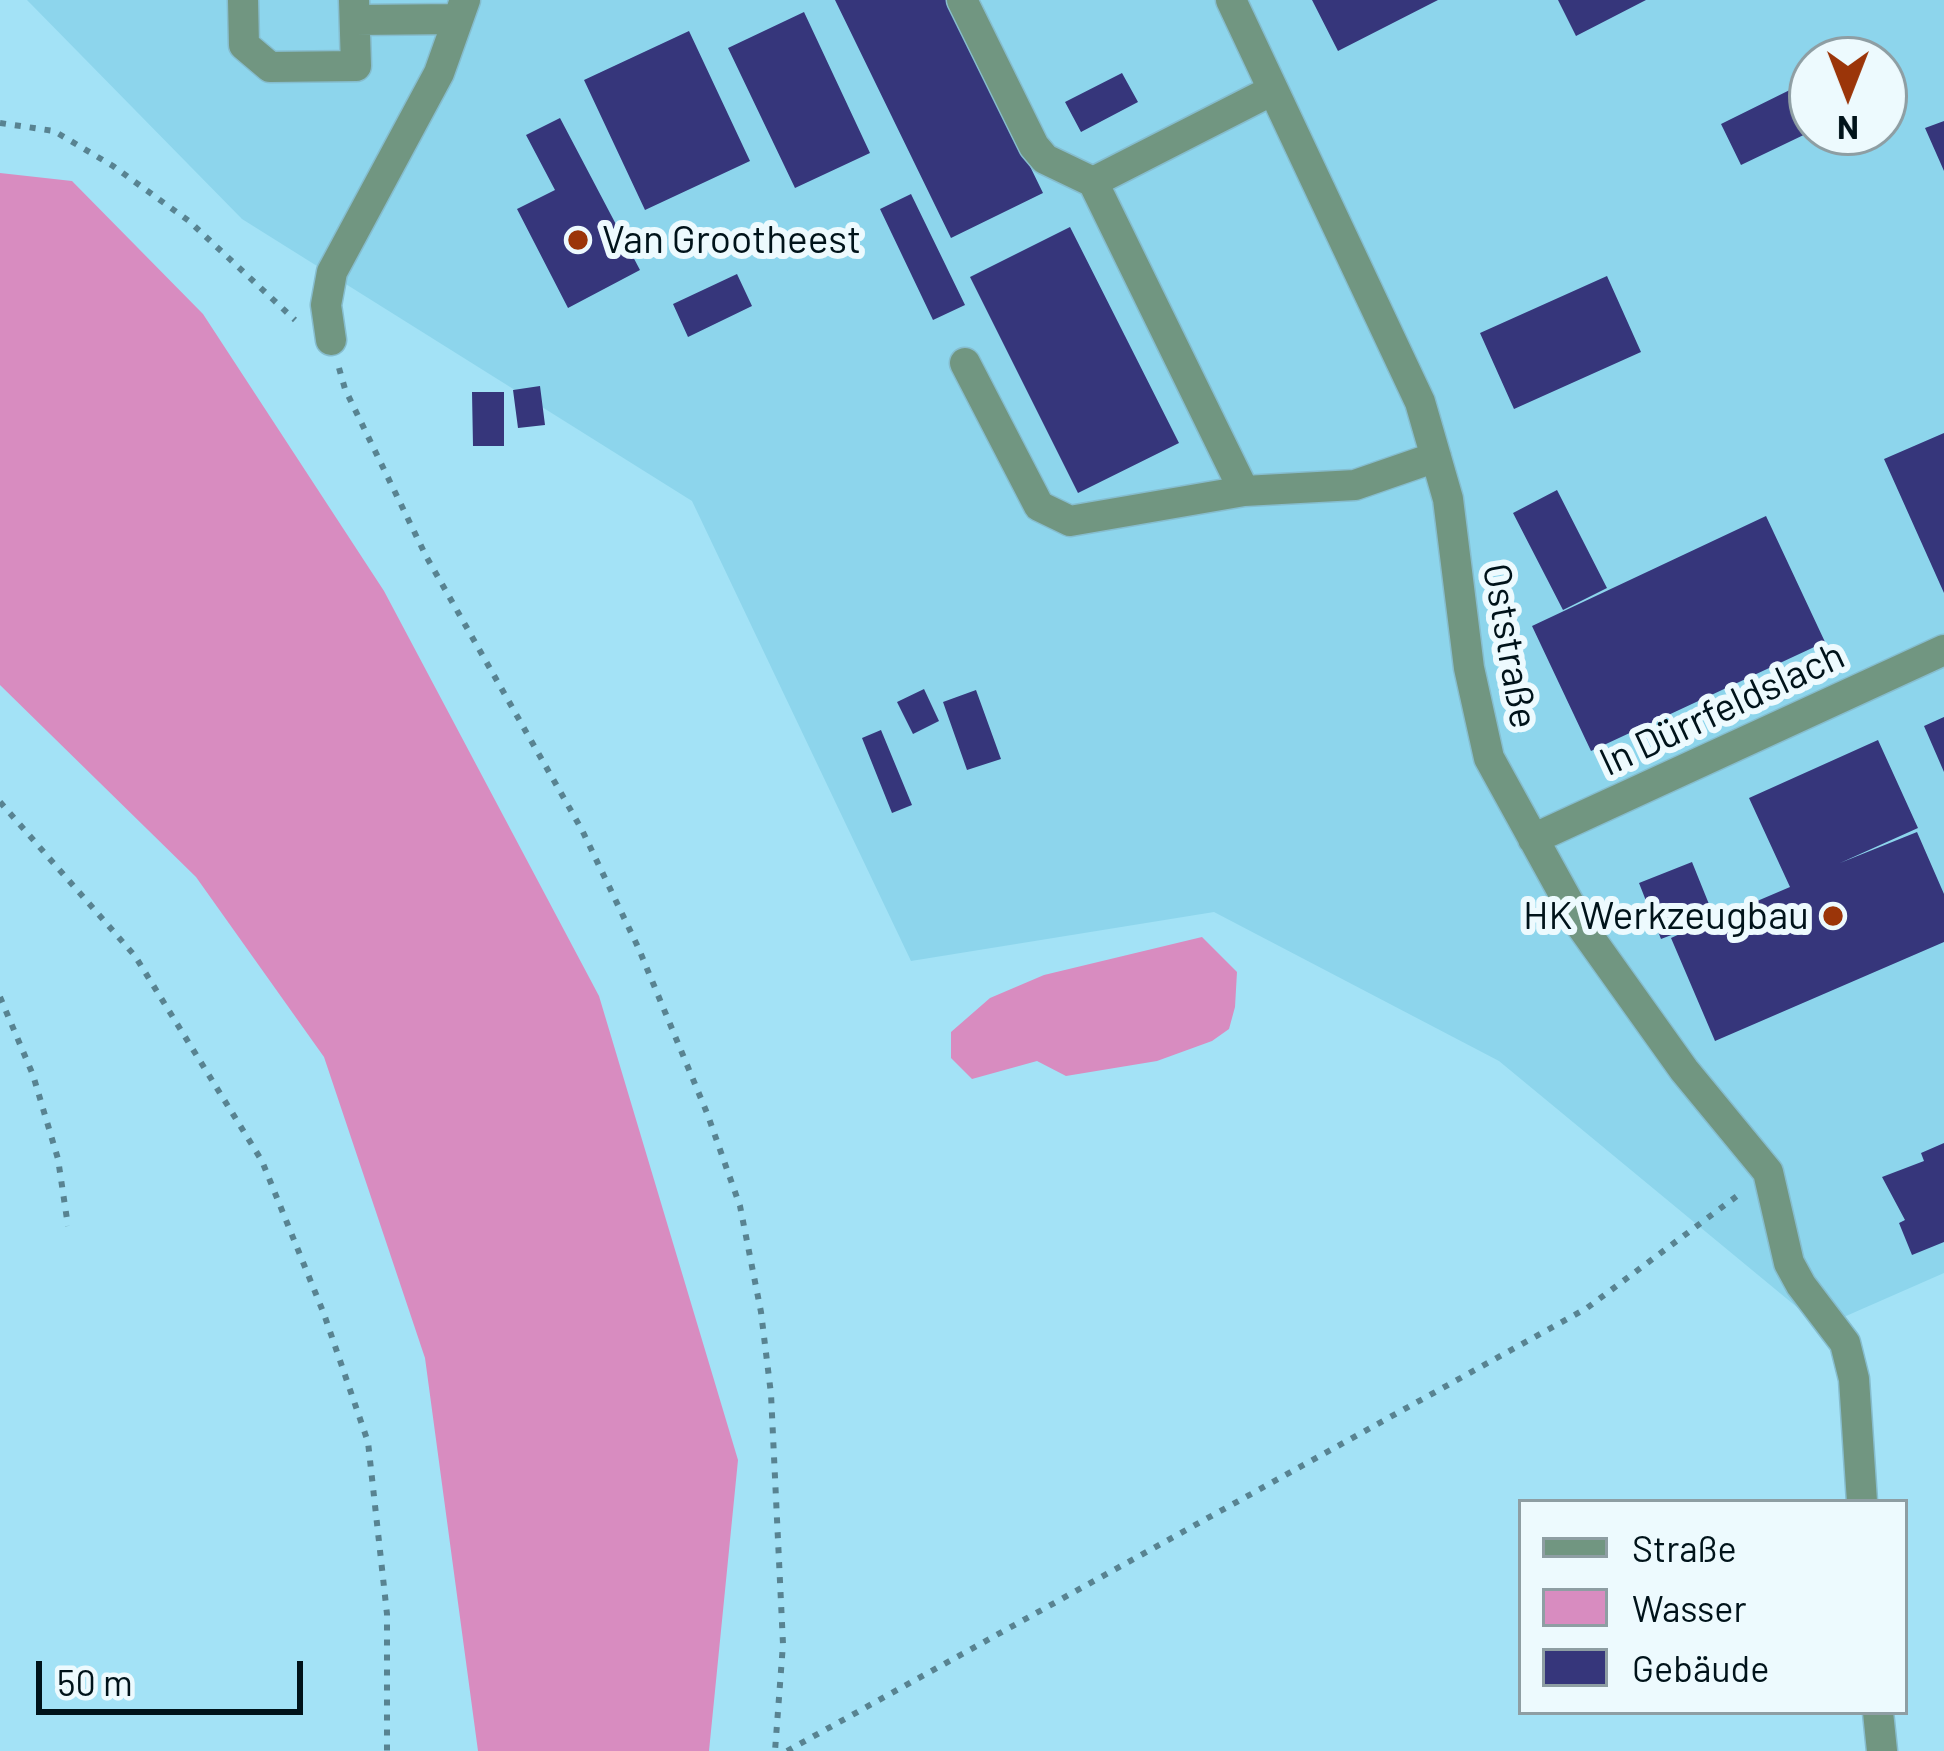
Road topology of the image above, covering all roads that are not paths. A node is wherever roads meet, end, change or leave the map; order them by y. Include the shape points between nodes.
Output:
1 (243, 0) edge
2 (962, 0) edge
3 (1231, 0) edge
4 (354, 10) edge
5 (462, 10) edge
6 (1273, 91) junction
7 (1093, 182) junction
8 (331, 340) road end
9 (965, 363) dead end
10 (1436, 458) junction
11 (1244, 491) junction
12 (1944, 650) edge
13 (1533, 839) junction
14 (1862, 1499) edge
15 (1878, 1715) edge
16 (1882, 1751) edge

1 - 4 street via 244,45 270,67 356,65
2 - 7 street via 1034,146
3 - 6 street, Oststraße
4 - 5 street
5 - 8 street via 439,73 332,272
6 - 7 street
6 - 10 street, Oststraße via 1420,402
7 - 11 street
9 - 11 street via 1039,506 1053,516 1088,520
10 - 11 street via 1355,485
10 - 13 street, Oststraße via 1489,758
12 - 13 street, In Dürrfeldslach
13 - 14 street, Oststraße via 1582,927 1768,1172 1789,1263 1845,1343
15 - 16 street

